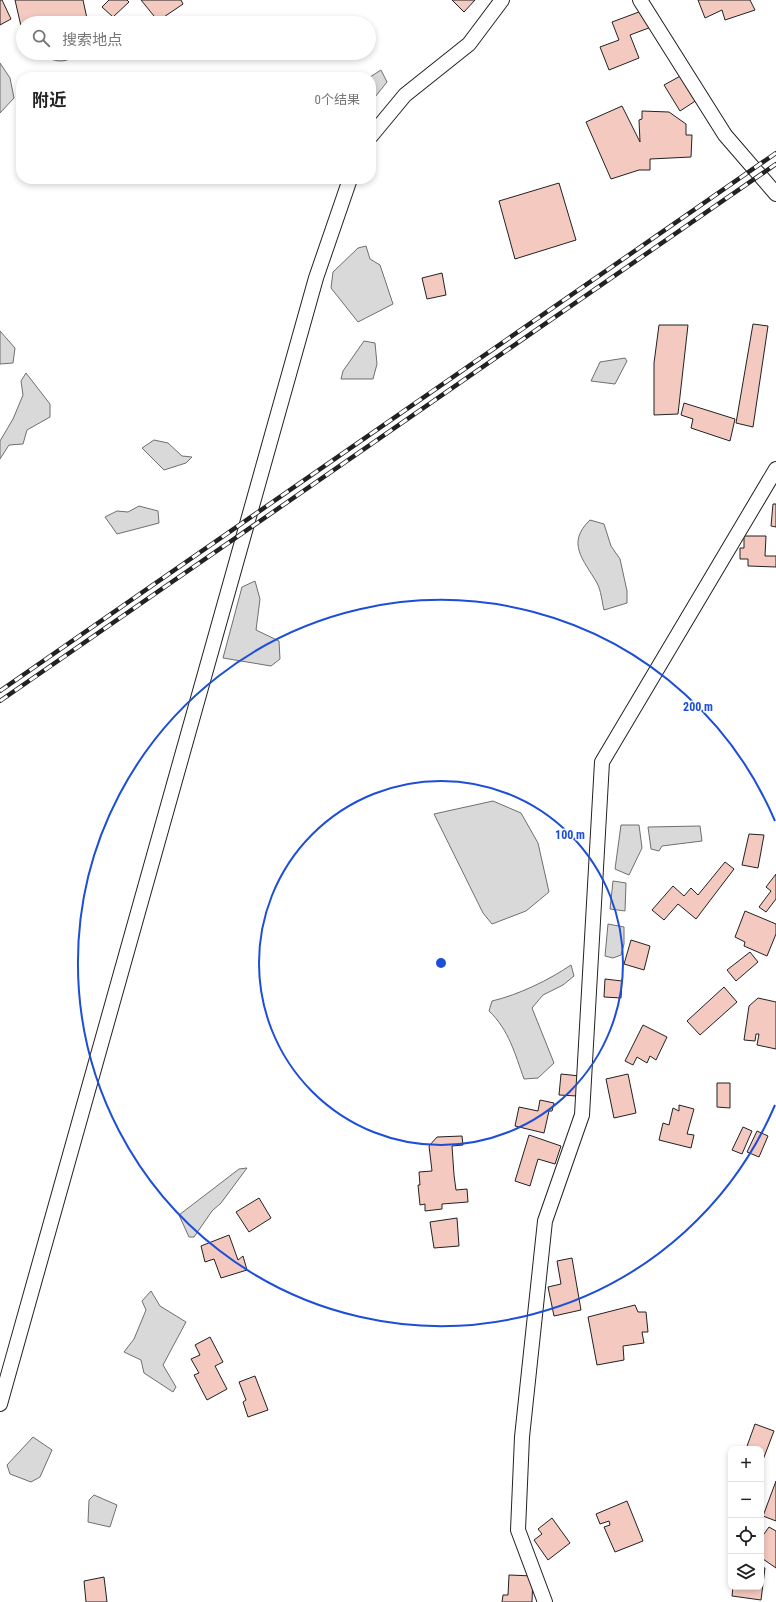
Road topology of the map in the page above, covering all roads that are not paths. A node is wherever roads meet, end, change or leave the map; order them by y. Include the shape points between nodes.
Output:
1 (502, 0) edge
2 (640, 0) edge
3 (376, 130) edge
4 (348, 184) edge
5 (776, 194) edge
6 (776, 469) edge
7 (0, 1404) edge
8 (545, 1602) edge

1 - 3 street via 469,44 405,95
2 - 5 street via 725,135
4 - 7 street via 316,278
6 - 8 street via 602,762 582,1115 544,1221 522,1437 518,1530

